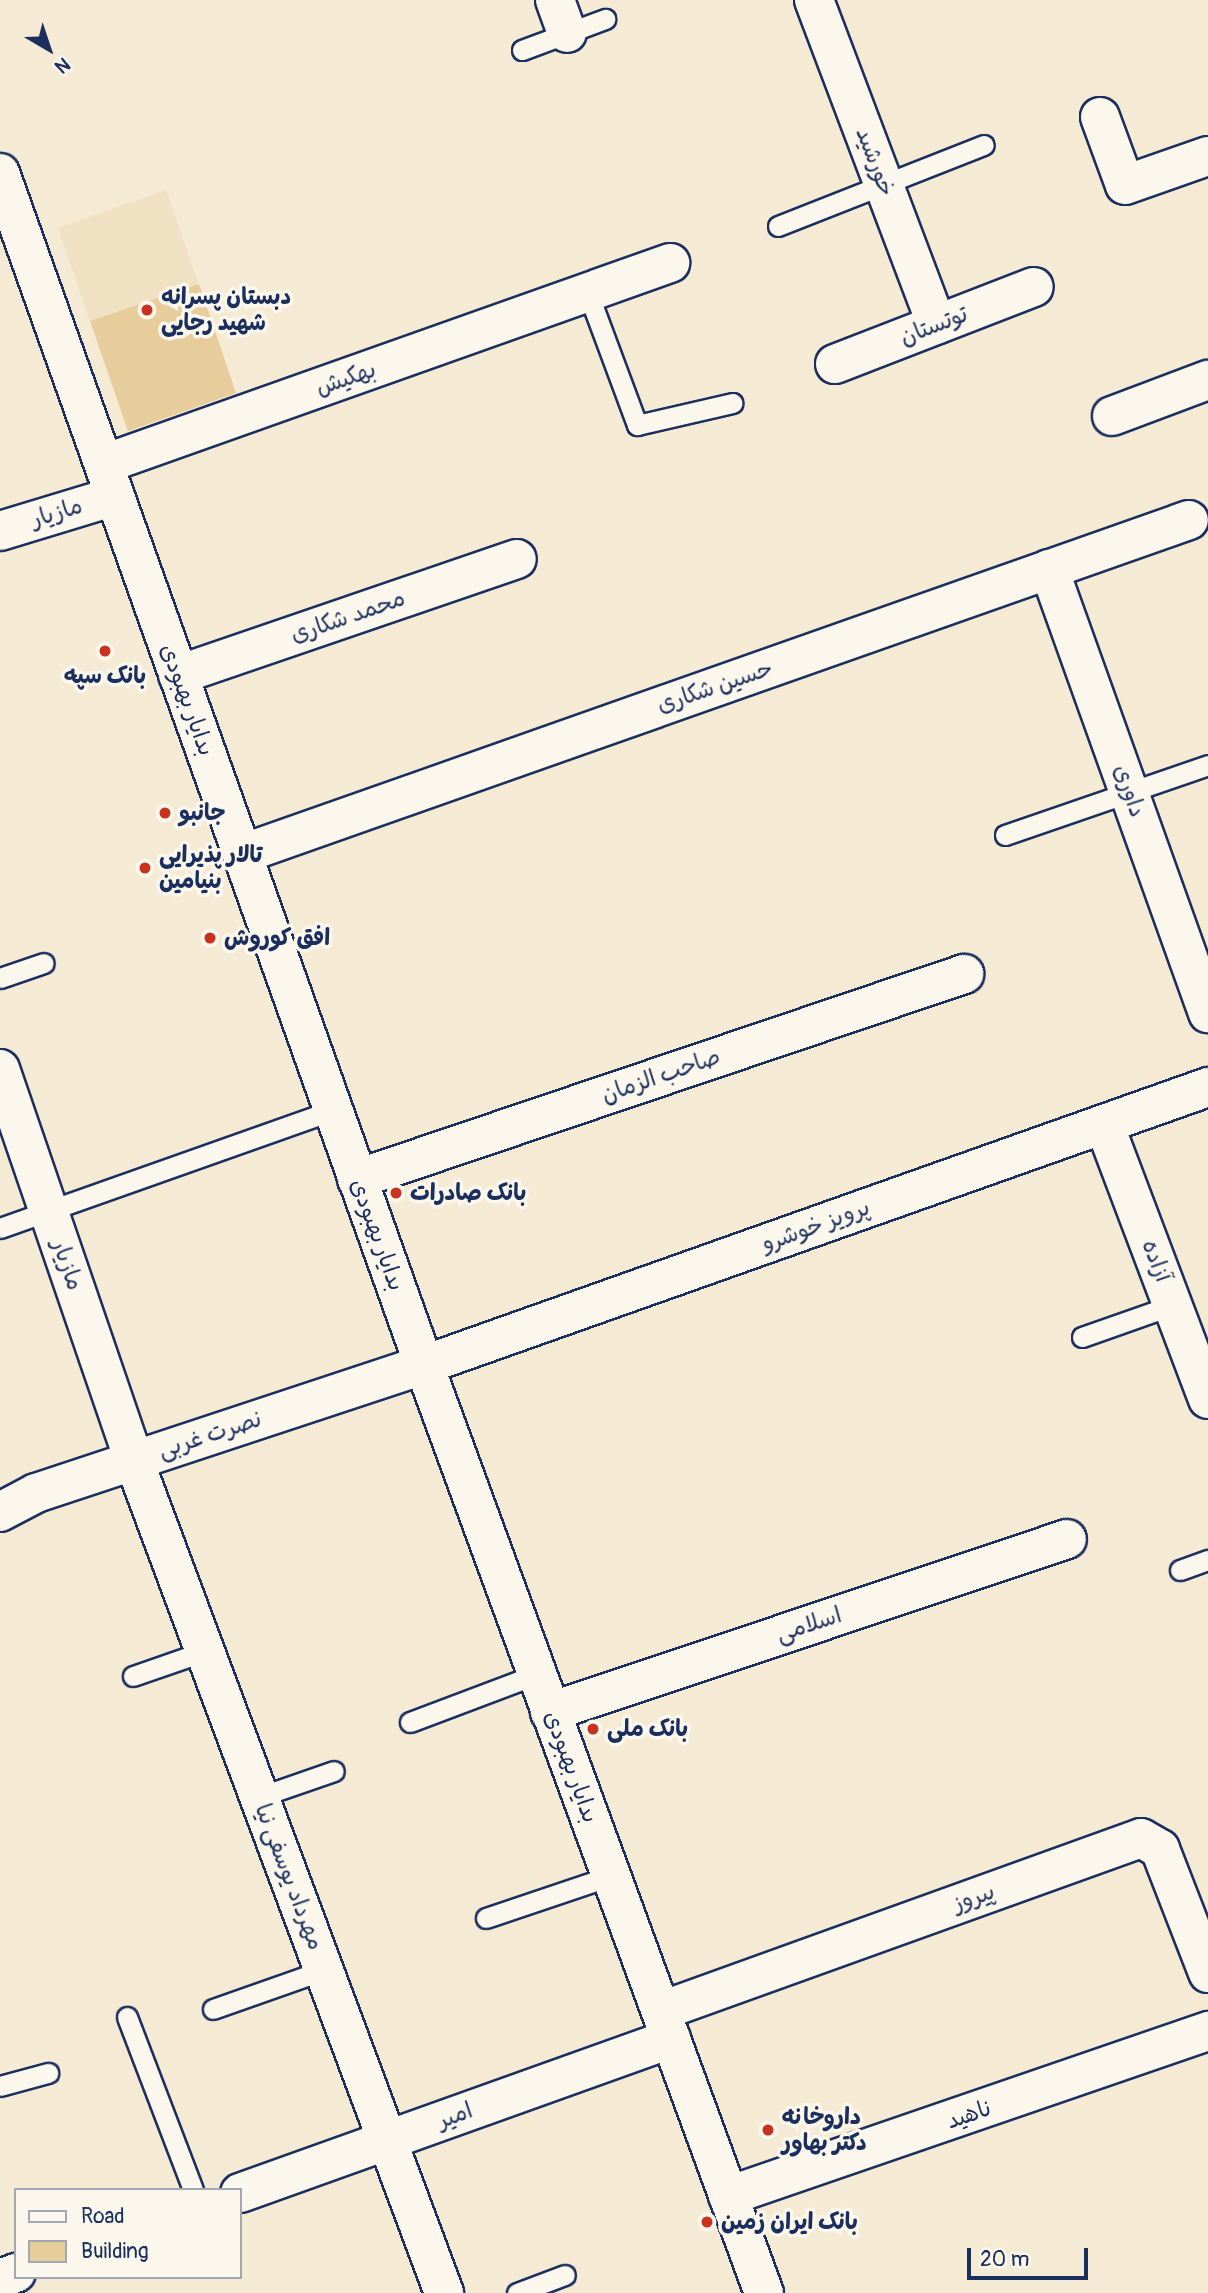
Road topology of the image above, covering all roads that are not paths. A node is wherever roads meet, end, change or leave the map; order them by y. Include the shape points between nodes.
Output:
1 (814, 0) edge
2 (561, 16) edge
3 (605, 19) dead end
4 (522, 50) dead end
5 (1100, 117) dead end
6 (984, 145) dead end
7 (1208, 156) edge
8 (0, 175) edge
9 (884, 184) junction
10 (778, 226) dead end
11 (670, 264) dead end
12 (1034, 287) dead end
13 (588, 293) junction
14 (937, 325) junction
15 (835, 364) dead end
16 (1208, 380) edge
17 (732, 403) dead end
18 (1112, 416) dead end
19 (109, 480) junction
20 (1189, 520) dead end
21 (0, 531) edge
22 (517, 559) dead end
23 (1049, 569) junction
24 (178, 675) junction
25 (1208, 765) edge
26 (1129, 792) junction
27 (1005, 835) dead end
28 (242, 854) junction
29 (44, 963) dead end
30 (964, 974) dead end
31 (0, 978) edge
32 (1208, 1013) edge
33 (0, 1069) edge
34 (1208, 1087) edge
35 (333, 1110) junction
36 (1104, 1124) junction
37 (357, 1179) junction
38 (48, 1211) junction
39 (0, 1228) edge
40 (1172, 1305) junction
41 (1082, 1337) dead end
42 (424, 1365) junction
43 (1208, 1399) edge
44 (134, 1461) junction
45 (0, 1513) edge
46 (1067, 1539) dead end
47 (1208, 1560) edge
48 (1180, 1570) dead end
49 (205, 1651) junction
50 (537, 1674) junction
51 (133, 1676) dead end
52 (551, 1712) junction
53 (410, 1722) dead end
54 (334, 1771) dead end
55 (259, 1797) junction
56 (611, 1876) junction
57 (486, 1918) dead end
58 (324, 1970) junction
59 (1208, 1973) edge
60 (213, 2009) dead end
61 (127, 2017) dead end
62 (666, 2025) junction
63 (1208, 2031) edge
64 (48, 2073) dead end
65 (0, 2087) edge
66 (387, 2140) junction
67 (192, 2188) edge
68 (242, 2192) edge
69 (728, 2196) junction
70 (565, 2275) dead end
71 (444, 2293) edge
72 (517, 2293) edge
73 (764, 2293) edge

1 - 9 street, خورشید
2 - 3 lane
2 - 4 lane
5 - 7 street via 1125,185
6 - 9 lane
8 - 19 street, بدایار بهبودی
9 - 10 lane
9 - 14 street, خورشید
11 - 13 street, بهکیش
12 - 14 street, توتستان
13 - 17 lane via 637,425
13 - 19 street, بهکیش
14 - 15 street, توتستان
16 - 18 street
19 - 21 street, مازیار
19 - 24 street, بدایار بهبودی
20 - 23 street, حسین شکاری
22 - 24 street, محمد شکاری
23 - 26 street, داوری
23 - 28 street, حسین شکاری
24 - 28 street, بدایار بهبودی
25 - 26 lane
26 - 27 lane
26 - 32 street, داوری
28 - 35 street, بدایار بهبودی
29 - 31 lane
30 - 37 street, صاحب الزمان
33 - 38 street, مازیار
34 - 36 street, پرویز خوشرو
35 - 37 street, بدایار بهبودی
35 - 38 lane
36 - 40 street, آزاده
36 - 42 street, پرویز خوشرو
37 - 42 street, بدایار بهبودی
38 - 39 lane
38 - 44 street, مازیار
40 - 41 lane
40 - 43 street, آزاده
42 - 44 street, نصرت غربی
42 - 50 street, بدایار بهبودی
44 - 45 street, نصرت غربی via 36,1493
44 - 49 street, مهرداد یوسفی نیا
46 - 52 street, اسلامی
47 - 48 lane
49 - 51 lane
49 - 55 street, مهرداد یوسفی نیا
50 - 52 street, بدایار بهبودی
50 - 53 lane
52 - 56 street, بدایار بهبودی
54 - 55 lane
55 - 58 street, مهرداد یوسفی نیا
56 - 57 lane
56 - 62 street, بدایار بهبودی
58 - 60 lane
58 - 66 street, مهرداد یوسفی نیا
59 - 62 street, پیروز via 1160,1849 1141,1838
61 - 67 lane
62 - 66 street, امیر
62 - 69 street, بدایار بهبودی
63 - 69 street, ناهید
64 - 65 lane
66 - 68 street, امیر
66 - 71 street, مهرداد یوسفی نیا
69 - 73 street, بدایار بهبودی
70 - 72 lane

